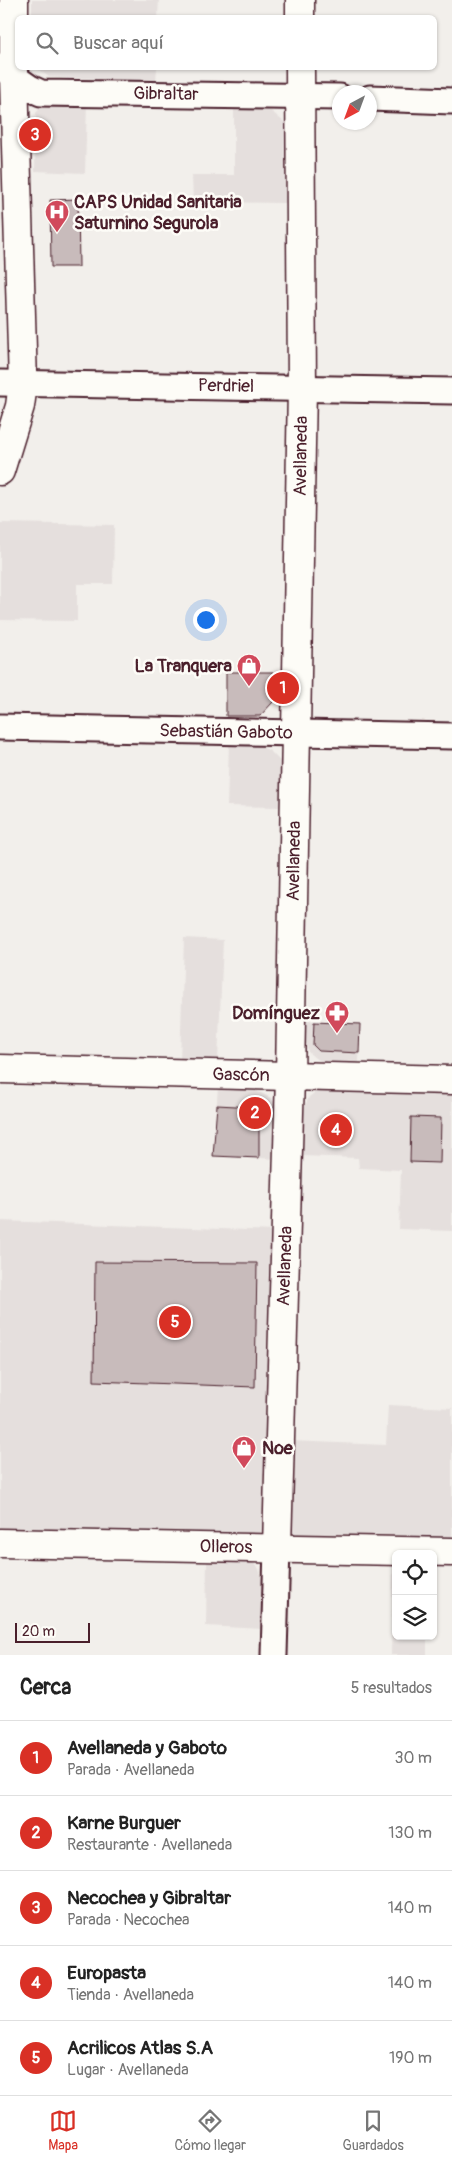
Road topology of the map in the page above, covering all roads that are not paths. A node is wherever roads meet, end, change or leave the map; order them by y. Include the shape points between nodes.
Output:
1 (14, 0) edge
2 (300, 0) edge
3 (300, 15) edge
4 (300, 70) edge
5 (7, 72) edge
6 (300, 96) junction
7 (332, 97) edge
8 (377, 98) edge
9 (452, 101) edge
10 (12, 384) edge
11 (302, 387) junction
12 (452, 391) edge
13 (0, 471) edge
14 (0, 726) edge
15 (296, 734) junction
16 (452, 736) edge
17 (0, 1069) edge
18 (290, 1076) junction
19 (452, 1080) edge
20 (0, 1543) edge
21 (277, 1548) junction
22 (452, 1552) edge
23 (274, 1655) edge

1 - 5 street
2 - 3 street
4 - 6 street, Avellaneda
5 - 6 street, Gibraltar via 41,93
5 - 10 street
6 - 7 street, Gibraltar
6 - 11 street, Avellaneda
8 - 9 street
10 - 11 street, Perdriel
10 - 13 street via 20,406
11 - 12 street, Perdriel
11 - 15 street, Avellaneda
14 - 15 street, Sebastián Gaboto
15 - 16 street, Sebastián Gaboto
15 - 18 street, Avellaneda
17 - 18 street, Gascón
18 - 19 street, Gascón
18 - 21 street, Avellaneda
20 - 21 street, Olleros
21 - 22 street, Olleros
21 - 23 street, Avellaneda

